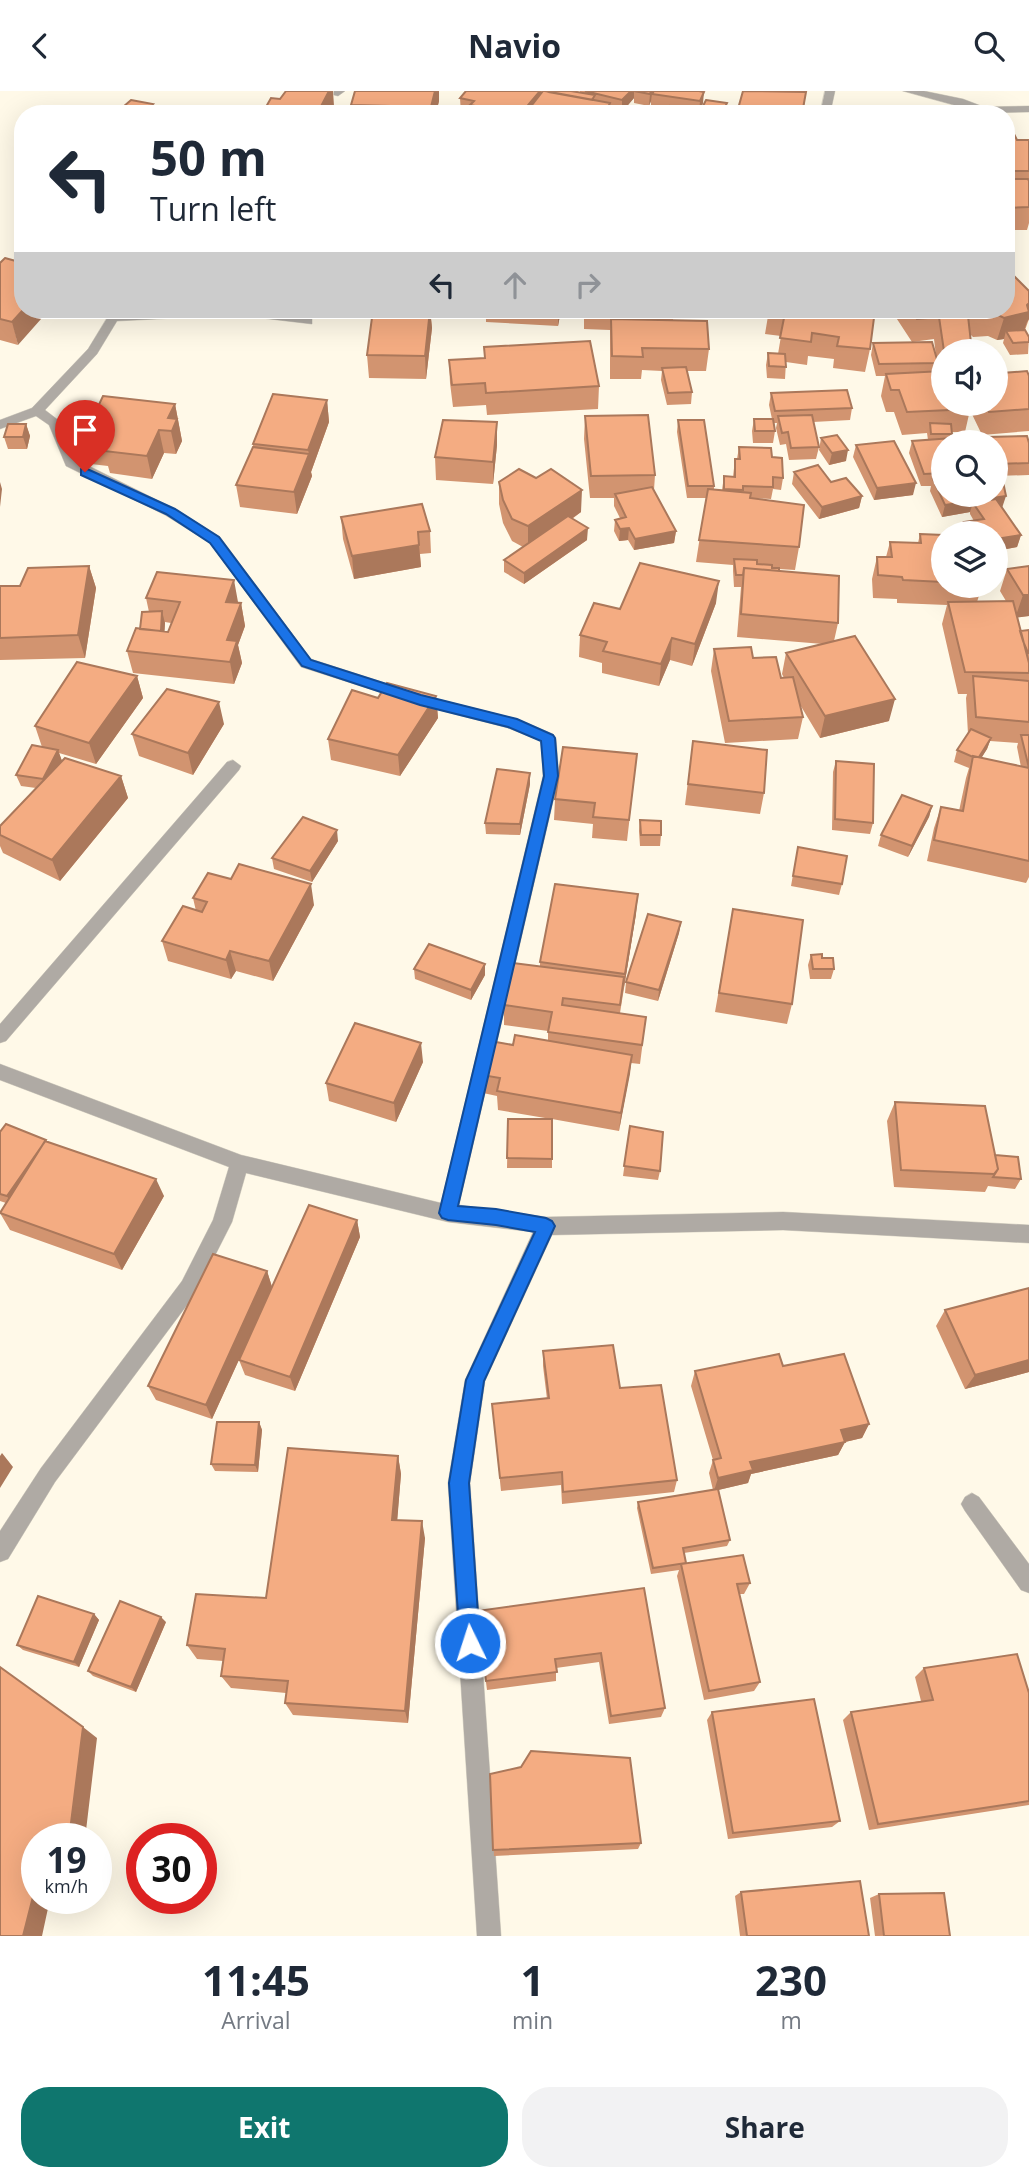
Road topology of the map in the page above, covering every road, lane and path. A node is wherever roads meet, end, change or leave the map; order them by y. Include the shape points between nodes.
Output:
1 (908, 91) edge
2 (970, 105) edge
3 (113, 319) edge
4 (302, 319) edge
5 (308, 321) dead end
6 (37, 411) junction
7 (0, 425) edge
8 (233, 766) dead end
9 (0, 1035) edge
10 (0, 1072) edge
11 (240, 1163) junction
12 (448, 1213) junction
13 (546, 1226) junction
14 (1029, 1234) edge
15 (972, 1504) dead end
16 (0, 1551) edge
17 (1029, 1582) edge
18 (489, 1936) edge

1 - 2 street
3 - 6 street via 93,351
4 - 5 street
6 - 7 street
6 - 12 street via 55,423 71,463 215,540 306,663 420,700 512,723 548,738 551,776
8 - 9 street
10 - 11 street
11 - 12 street
11 - 16 street via 222,1222 188,1287 48,1475
12 - 13 street
13 - 14 street via 783,1221
13 - 18 street via 475,1380 459,1483
15 - 17 street

